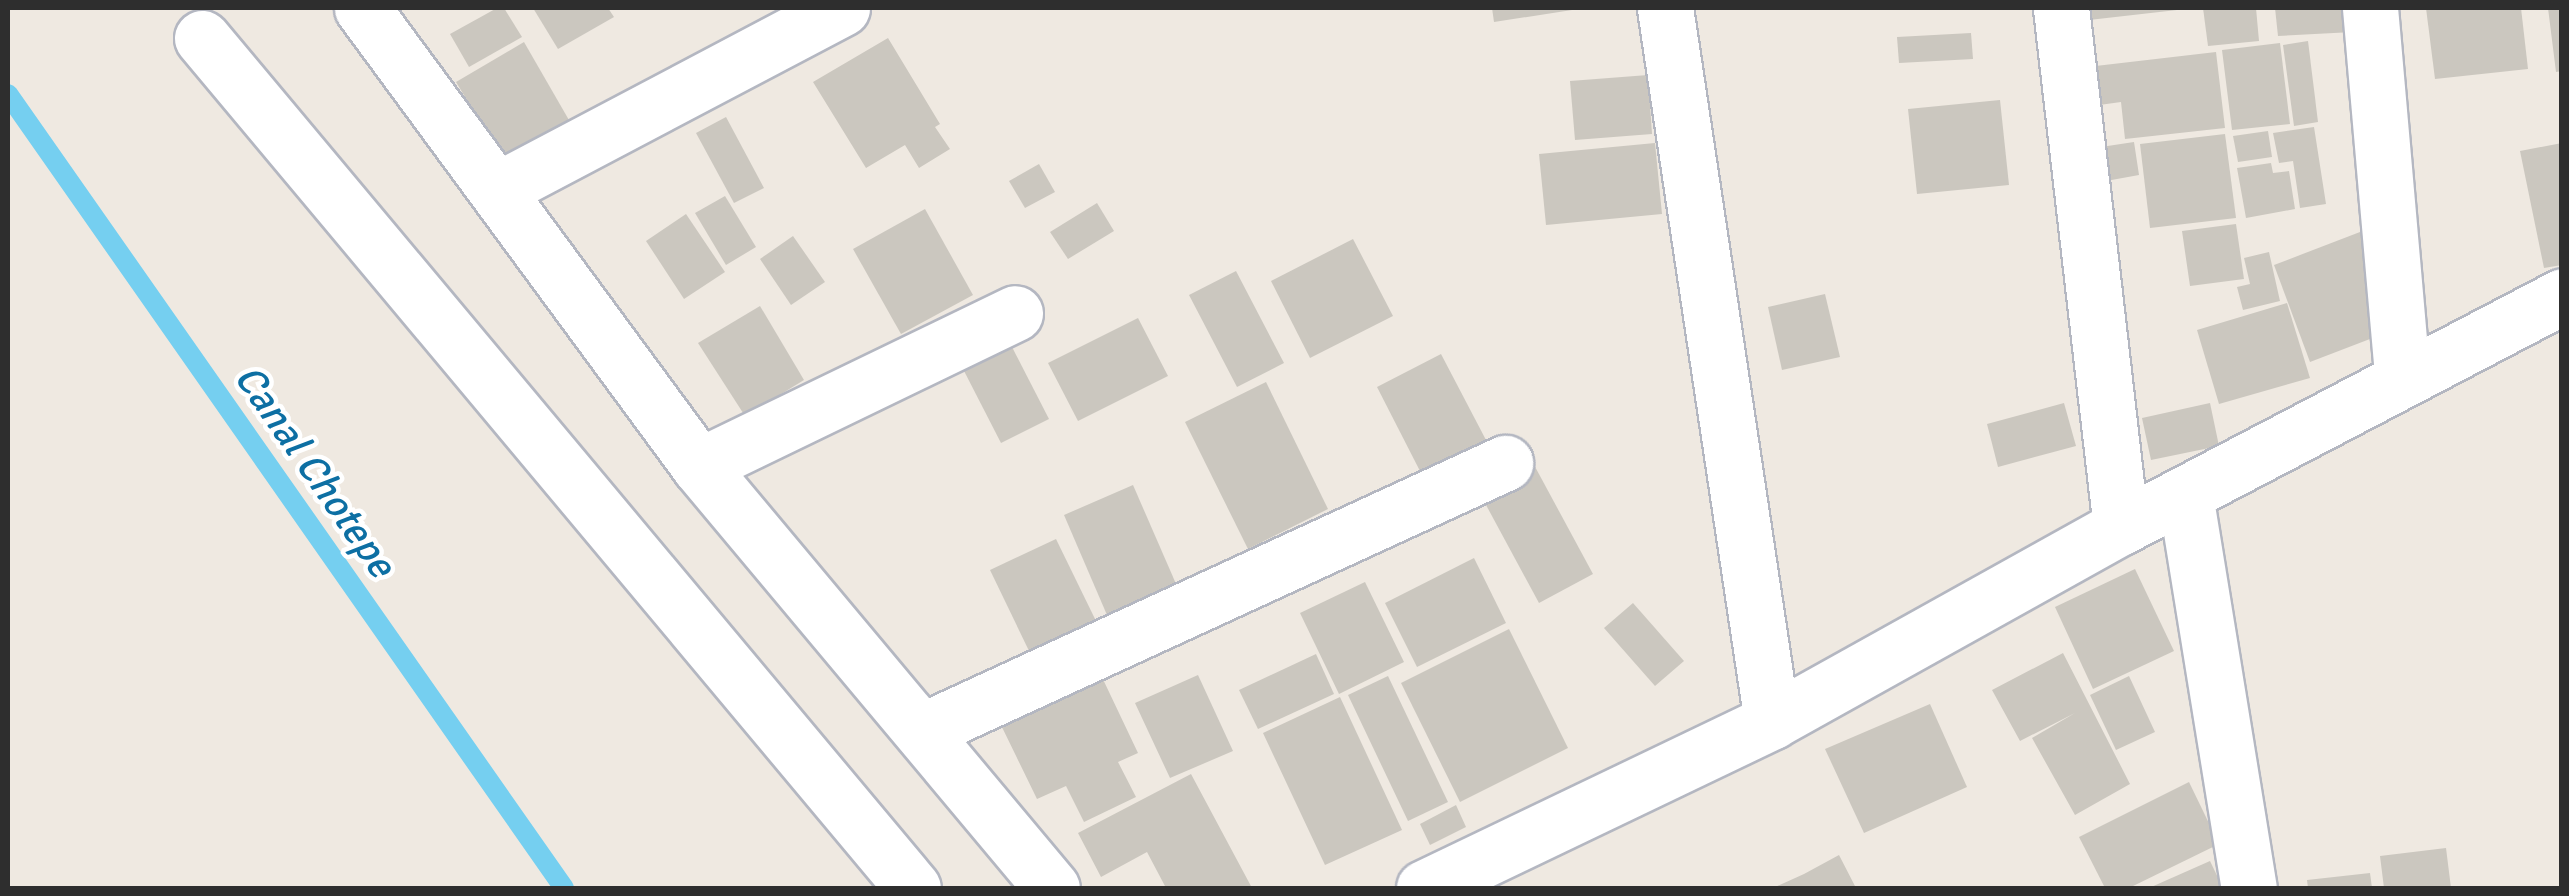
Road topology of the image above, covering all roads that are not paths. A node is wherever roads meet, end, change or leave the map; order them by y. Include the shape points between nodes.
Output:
1 (362, 8) edge
2 (842, 8) edge
3 (1665, 8) edge
4 (2062, 8) edge
5 (2370, 8) edge
6 (202, 38) dead end
7 (497, 190) junction
8 (2562, 296) edge
9 (1015, 312) dead end
10 (2402, 377) junction
11 (1505, 463) dead end
12 (699, 466) junction
13 (2185, 494) junction
14 (2121, 527) junction
15 (1772, 721) junction
16 (922, 731) junction
17 (913, 888) edge
18 (1052, 888) edge
19 (1424, 888) edge
20 (2249, 888) edge

1 - 7 street
2 - 7 street
3 - 15 street
4 - 14 street
5 - 10 street
6 - 17 street
7 - 12 street
8 - 10 street
9 - 12 street
10 - 13 street
11 - 16 street
12 - 16 street
13 - 14 street
13 - 20 street
14 - 15 street
15 - 19 street
16 - 18 street

